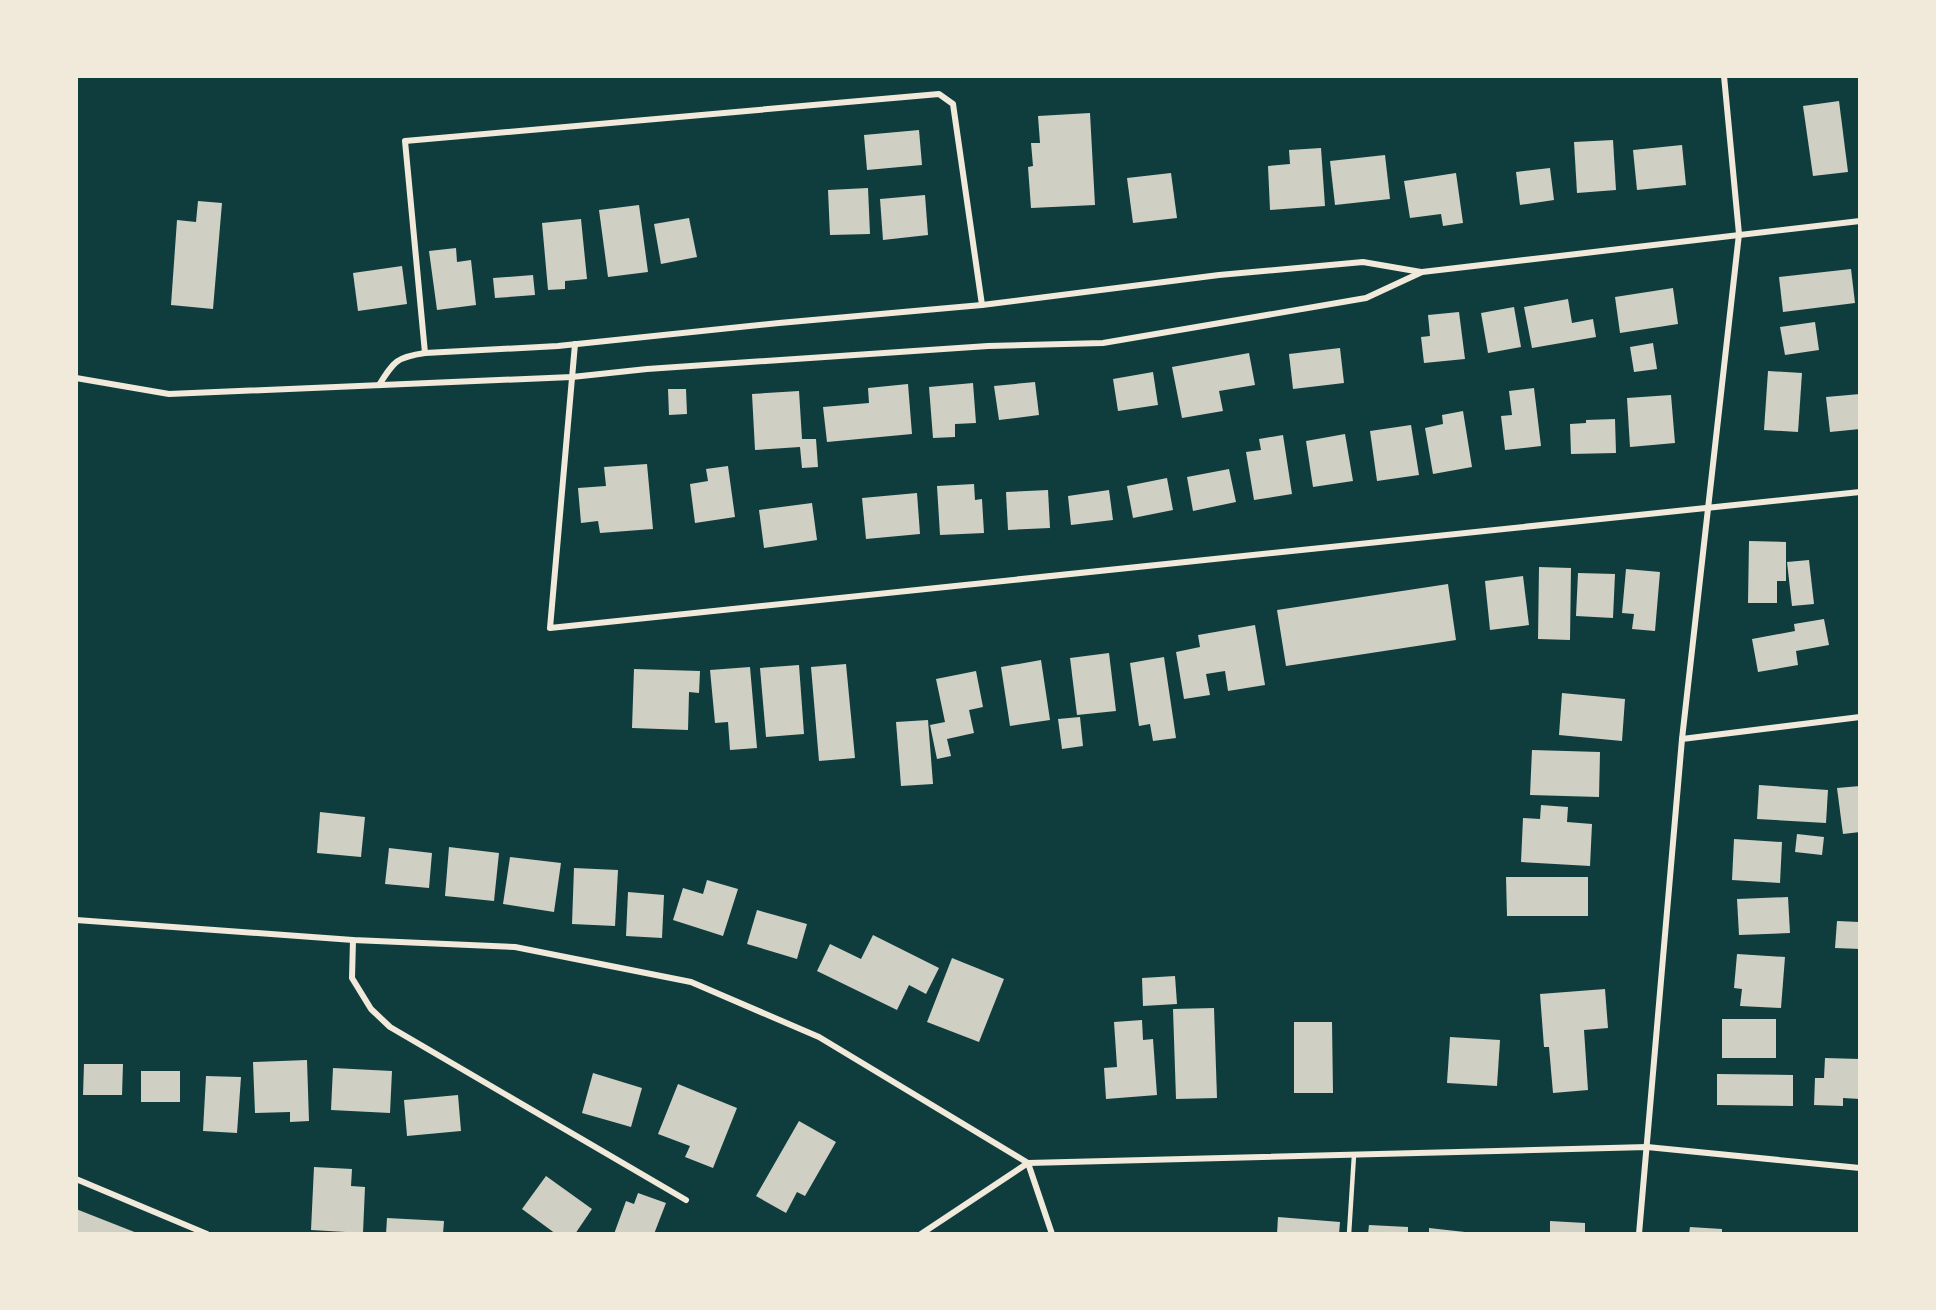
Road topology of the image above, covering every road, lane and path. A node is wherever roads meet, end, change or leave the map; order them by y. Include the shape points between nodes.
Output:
1 (1724, 76) edge
2 (1860, 221) edge
3 (1739, 234) junction
4 (1422, 272) junction
5 (982, 305) junction
6 (575, 344) junction
7 (425, 353) junction
8 (572, 376) junction
9 (76, 378) edge
10 (379, 385) junction
11 (1860, 492) edge
12 (1709, 507) junction
13 (1860, 717) edge
14 (1682, 739) junction
15 (76, 920) edge
16 (353, 940) junction
17 (1647, 1147) junction
18 (1354, 1155) junction
19 (1028, 1163) junction
20 (1860, 1168) edge
21 (76, 1179) edge
22 (686, 1200) dead end
23 (207, 1233) edge
24 (921, 1233) edge
25 (1052, 1233) edge
26 (1349, 1233) edge
27 (1639, 1233) edge

1 - 3 street
2 - 3 street
3 - 4 street
3 - 12 street
4 - 5 street via 1363,261
4 - 8 street via 1366,298 1103,344 988,346
5 - 6 street
5 - 7 street via 953,104 939,94 405,141
6 - 7 street
6 - 8 street
7 - 10 street via 404,356 391,366
8 - 10 street
8 - 12 street via 550,628
9 - 10 street via 169,394
11 - 12 street
12 - 14 street
13 - 14 street
14 - 17 street
15 - 16 street
16 - 19 street via 515,947 691,982 819,1037
16 - 22 street via 352,978 371,1009 390,1027
17 - 18 street
17 - 20 street
17 - 27 street
18 - 19 street
18 - 26 lane
19 - 24 street
19 - 25 street
21 - 23 street

